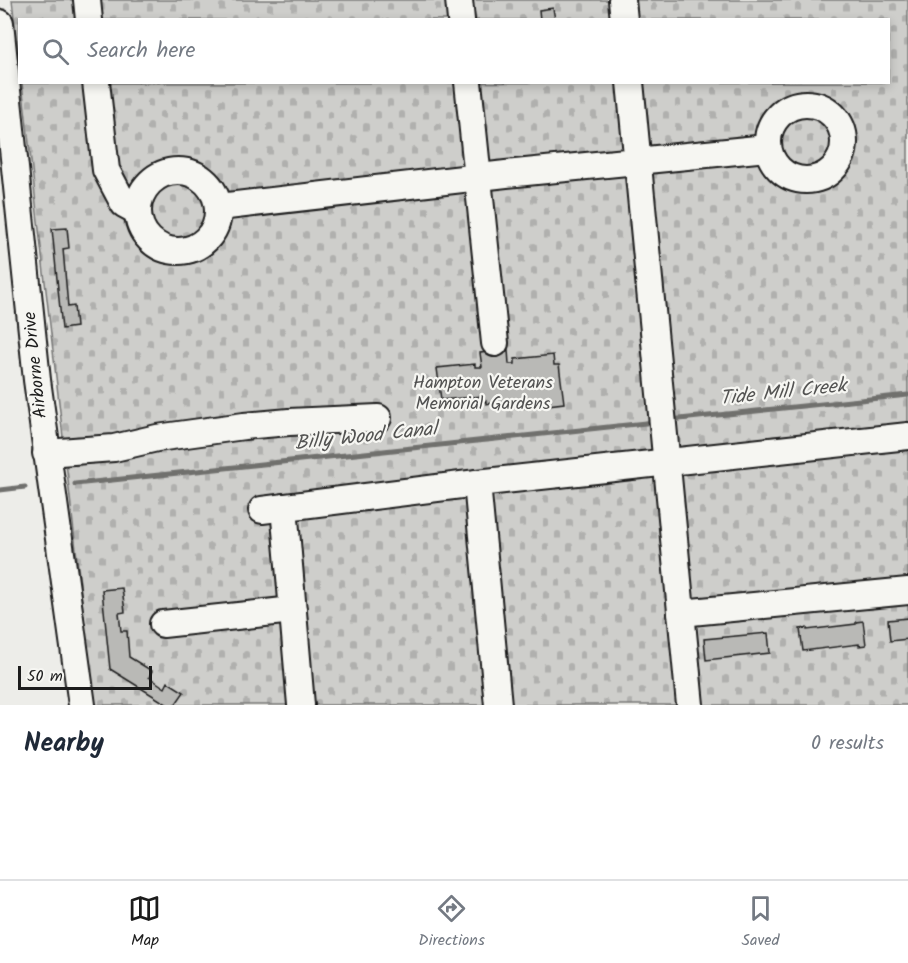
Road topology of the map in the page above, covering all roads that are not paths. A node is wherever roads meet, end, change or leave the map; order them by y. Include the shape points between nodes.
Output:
1 (87, 0) edge
2 (459, 0) edge
3 (621, 0) edge
4 (89, 18) edge
5 (461, 18) edge
6 (624, 18) edge
7 (0, 23) edge
8 (96, 84) edge
9 (468, 84) edge
10 (630, 84) edge
11 (767, 148) dead end
12 (638, 161) junction
13 (479, 177) junction
14 (219, 207) junction
15 (137, 211) junction
16 (495, 343) dead end
17 (378, 418) dead end
18 (908, 436) edge
19 (665, 451) junction
20 (46, 453) junction
21 (477, 483) junction
22 (908, 591) edge
23 (293, 610) junction
24 (681, 613) junction
25 (164, 624) dead end
26 (82, 705) edge
27 (301, 705) edge
28 (498, 705) edge
29 (690, 705) edge

1 - 4 street
2 - 5 street
3 - 6 street
7 - 20 street, Airborne Drive
8 - 15 street via 106,170 124,204
9 - 13 street
10 - 12 street
11 - 12 street
12 - 13 street
12 - 19 street
13 - 14 street
13 - 16 street
14 - 15 street via 207,183 183,171 156,177 139,198
14 - 15 street via 215,226 204,242 180,252 155,245 139,224
17 - 20 street via 270,423 157,438 114,448
18 - 19 street
19 - 21 street
19 - 24 street
20 - 26 street, Airborne Drive
21 - 23 street via 273,509
21 - 28 street
22 - 24 street
23 - 25 street
23 - 27 street
24 - 29 street

